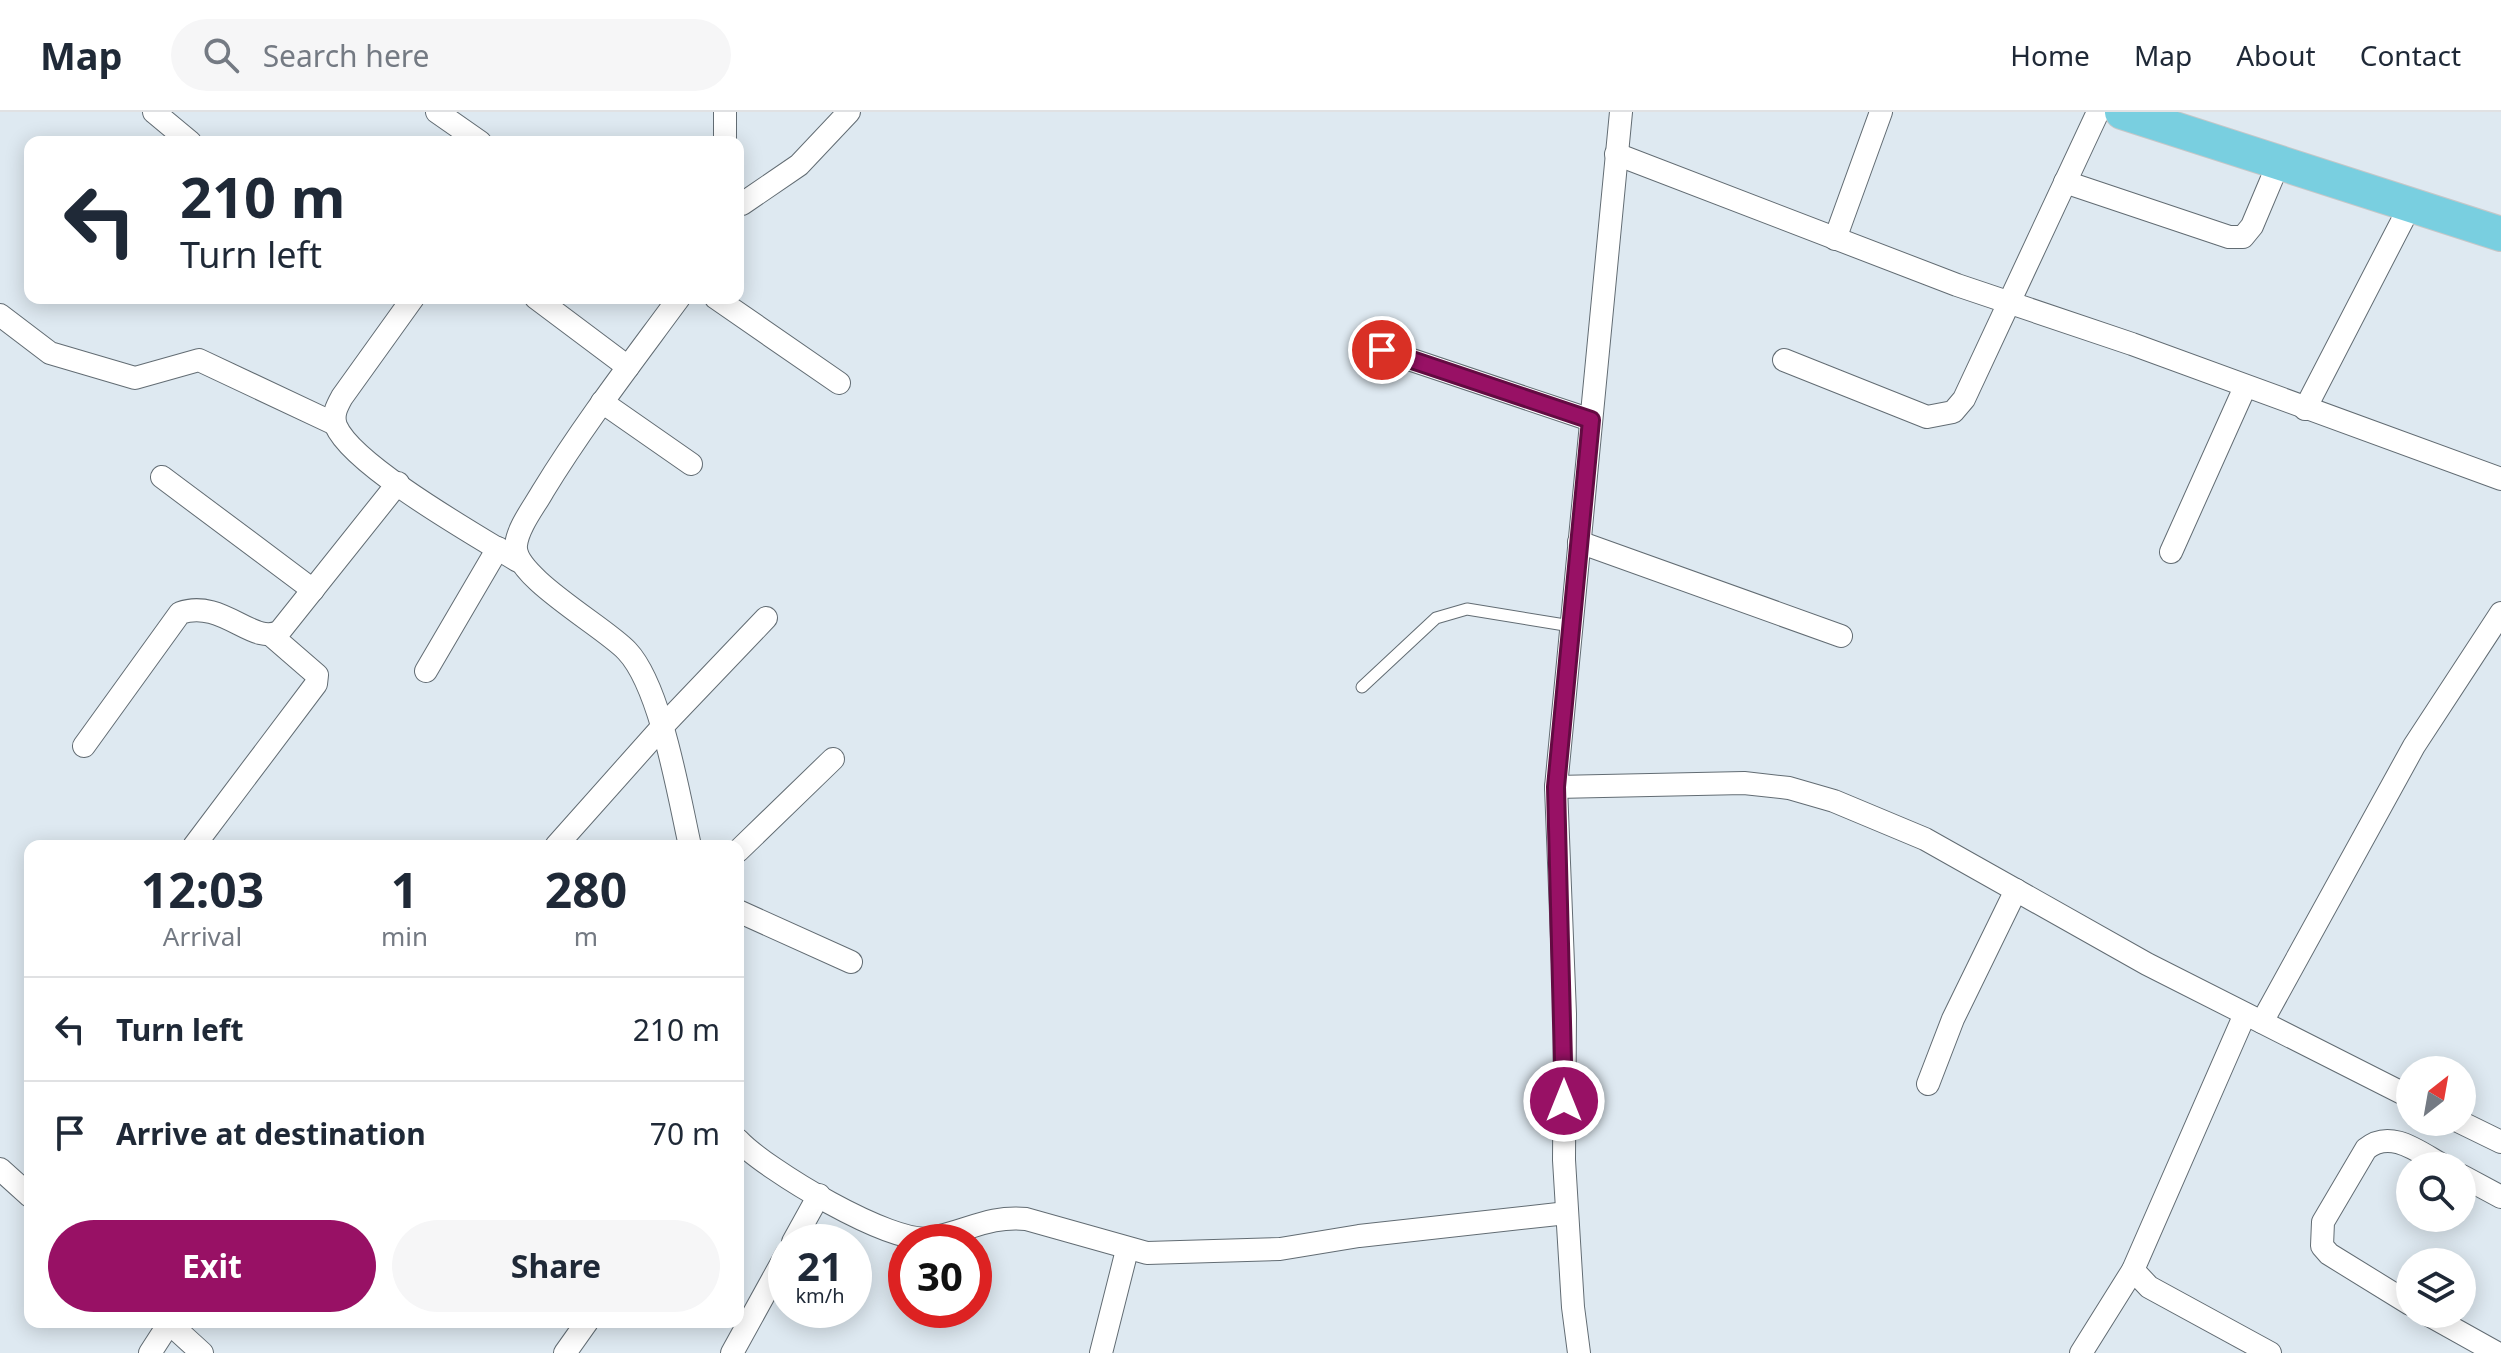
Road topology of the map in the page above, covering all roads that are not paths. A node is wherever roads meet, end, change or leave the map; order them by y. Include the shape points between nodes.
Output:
1 (154, 112) edge
2 (437, 112) edge
3 (725, 112) edge
4 (849, 112) edge
5 (1621, 112) edge
6 (1881, 112) edge
7 (2098, 112) edge
8 (2122, 112) edge
9 (183, 136) edge
10 (471, 136) edge
11 (725, 136) edge
12 (1616, 154) junction
13 (2279, 162) junction
14 (2065, 182) junction
15 (2411, 204) junction
16 (744, 207) edge
17 (2501, 234) edge
18 (1835, 239) junction
19 (2009, 303) junction
20 (409, 304) edge
21 (544, 304) edge
22 (675, 304) edge
23 (725, 304) edge
24 (0, 315) edge
25 (1382, 350) dead end
26 (1784, 360) dead end
27 (628, 367) junction
28 (839, 383) dead end
29 (2245, 387) junction
30 (602, 402) junction
31 (2305, 409) junction
32 (1591, 420) junction
33 (335, 424) junction
34 (691, 464) dead end
35 (162, 477) dead end
36 (2501, 479) edge
37 (398, 483) junction
38 (1579, 542) junction
39 (498, 548) junction
40 (2171, 552) dead end
41 (518, 561) junction
42 (313, 590) junction
43 (2501, 613) edge
44 (766, 618) dead end
45 (1571, 626) junction
46 (272, 636) junction
47 (1841, 636) dead end
48 (426, 671) dead end
49 (1362, 687) dead end
50 (662, 727) junction
51 (84, 746) dead end
52 (833, 759) dead end
53 (1556, 787) junction
54 (199, 840) edge
55 (561, 840) edge
56 (689, 840) edge
57 (744, 845) edge
58 (2016, 890) junction
59 (744, 914) edge
60 (851, 962) dead end
61 (2253, 1018) junction
62 (1928, 1084) dead end
63 (2396, 1090) edge
64 (2476, 1130) edge
65 (2501, 1142) edge
66 (744, 1144) edge
67 (2418, 1152) edge
68 (2, 1175) edge
69 (2476, 1184) edge
70 (24, 1192) edge
71 (819, 1195) junction
72 (2501, 1197) edge
73 (1567, 1213) junction
74 (803, 1224) edge
75 (1127, 1250) junction
76 (2133, 1270) junction
77 (768, 1288) edge
78 (2396, 1295) edge
79 (165, 1328) edge
80 (175, 1328) edge
81 (583, 1328) edge
82 (2452, 1328) edge
83 (150, 1353) edge
84 (202, 1353) edge
85 (565, 1353) edge
86 (732, 1353) edge
87 (1101, 1353) edge
88 (1579, 1353) edge
89 (2081, 1353) edge
90 (2270, 1353) edge
91 (2497, 1353) edge

1 - 9 street
2 - 10 street
3 - 11 street
4 - 16 street via 799,165
5 - 12 street
6 - 18 street
7 - 14 street
8 - 13 main road
12 - 18 street
12 - 32 street
13 - 14 street via 2243,237 2229,237
13 - 15 main road
14 - 19 street
15 - 17 main road
15 - 31 street
18 - 19 street
19 - 26 street via 1964,399 1941,417 1927,417
19 - 29 street
20 - 33 street via 342,397
21 - 27 street
22 - 27 street
23 - 28 street
24 - 33 street via 50,353 135,378 199,360
25 - 32 street
27 - 30 street
29 - 31 street
29 - 40 street
30 - 34 street
30 - 41 street via 526,519 516,546
31 - 36 street
32 - 38 street
33 - 37 street via 346,441
35 - 42 street
37 - 39 street
37 - 42 street
38 - 45 street
38 - 47 street
39 - 41 street
39 - 48 street
41 - 50 street via 630,654
42 - 46 street
43 - 61 street via 2414,746
44 - 50 street
45 - 49 lane via 1451,611 1436,618
45 - 53 street
46 - 51 street via 212,609 180,613
46 - 54 street via 310,667 316,684
50 - 55 street
50 - 56 street
52 - 57 street
53 - 58 street via 1744,783 1789,788 1902,828
53 - 73 street
58 - 61 street
58 - 62 street via 1953,1019
59 - 60 street
61 - 63 street
61 - 76 street
64 - 65 street
66 - 71 street
67 - 78 street via 2387,1139 2375,1142 2323,1222 2322,1246 2329,1254
68 - 70 street
69 - 72 street
71 - 74 street
71 - 75 street via 872,1225 909,1238 929,1239 1005,1216
73 - 75 street via 1280,1249
73 - 88 street
75 - 87 street
76 - 89 street
76 - 90 street via 2149,1287
77 - 86 street
79 - 83 street
80 - 84 street
81 - 85 street
82 - 91 street

